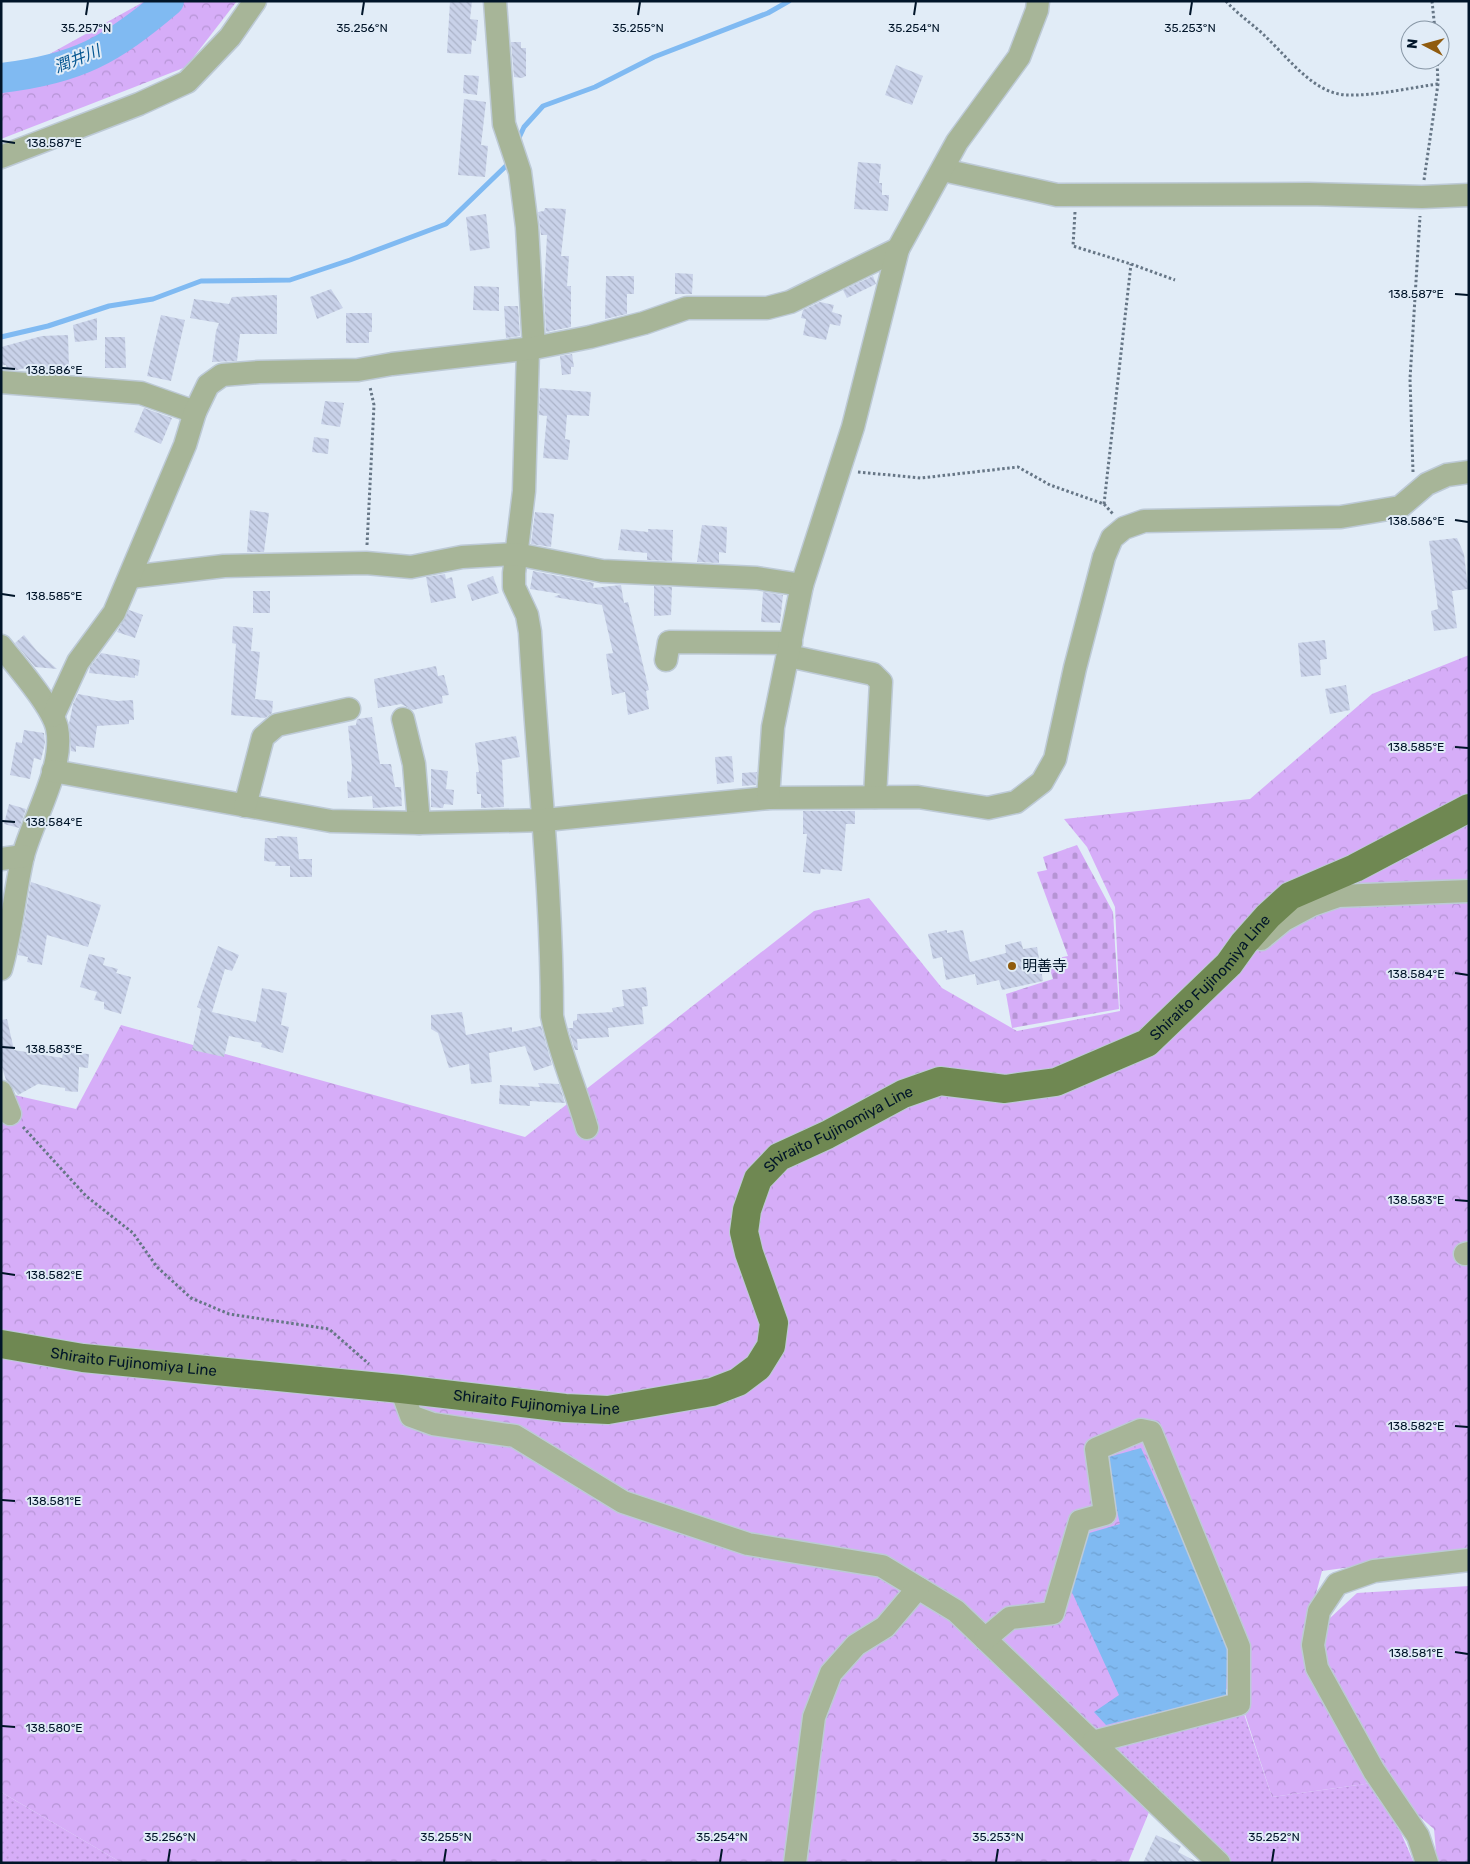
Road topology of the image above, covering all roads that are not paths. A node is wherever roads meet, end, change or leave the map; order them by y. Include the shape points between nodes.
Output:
1 (255, 1) edge
2 (495, 1) edge
3 (1038, 1) edge
4 (1, 158) edge
5 (943, 170) junction
6 (1469, 195) edge
7 (898, 249) junction
8 (531, 348) junction
9 (1, 382) edge
10 (195, 412) junction
11 (1469, 472) edge
12 (516, 554) junction
13 (130, 577) junction
14 (802, 584) junction
15 (1, 646) edge
16 (790, 650) junction
17 (666, 660) dead end
18 (349, 709) dead end
19 (53, 716) junction
20 (403, 719) dead end
21 (53, 771) junction
22 (875, 797) junction
23 (768, 798) junction
24 (245, 806) junction
25 (1469, 808) edge
26 (545, 820) junction
27 (419, 823) junction
28 (12, 858) edge
29 (1469, 891) edge
30 (1229, 964) junction
31 (1, 969) edge
32 (1, 1092) edge
33 (10, 1114) road end
34 (587, 1128) dead end
35 (1, 1344) edge
36 (401, 1389) junction
37 (1469, 1560) edge
38 (918, 1588) junction
39 (985, 1639) junction
40 (1093, 1742) junction
41 (795, 1863) edge
42 (1219, 1863) edge
43 (1427, 1863) edge

1 - 4 street via 230,37 187,82
2 - 8 street via 504,124 520,172 527,227
3 - 5 street via 1019,57 957,142
5 - 6 street via 1057,195
5 - 7 street
7 - 8 street via 790,302 767,308 686,308 590,338
7 - 14 street via 853,427
8 - 10 street via 358,370 222,375 208,385
8 - 12 street via 524,491
9 - 10 street via 141,393
10 - 13 street
11 - 22 street via 1447,475 1427,484 1400,507 1341,517 1144,521 1124,528 1112,538 1104,557 1055,759 1042,782 1016,802 988,808 918,797
12 - 13 street via 462,557 411,567 366,563 224,566
12 - 14 street via 602,572 757,578
12 - 26 street via 514,587 527,615 530,632 536,745
13 - 19 street via 114,613 78,662
14 - 16 street
15 - 19 street
16 - 17 street via 669,642
16 - 22 street via 873,674 881,682
16 - 23 street via 773,727
18 - 24 street via 277,725 263,737
19 - 21 street via 58,743
20 - 27 street via 414,764
21 - 24 street
21 - 28 street
22 - 23 street
23 - 26 street
24 - 27 street via 331,821
25 - 30 main road, Shiraito Fujinomiya Line via 1356,868 1290,896 1268,916
26 - 27 street
26 - 34 street via 552,1016 558,1045
28 - 31 street via 10,938
29 - 30 street via 1338,896 1284,920
30 - 36 main road, Shiraito Fujinomiya Line via 1148,1043 1056,1082 1005,1089 940,1081 902,1094 779,1157 758,1179 747,1210 744,1232 774,1323 771,1346 758,1367 738,1382 712,1392 608,1410
32 - 33 street
35 - 36 main road, Shiraito Fujinomiya Line via 83,1358
36 - 38 street via 411,1416 433,1424 515,1436 623,1502 748,1544 882,1566
37 - 43 street via 1374,1571 1337,1584 1318,1611 1313,1645 1317,1668 1374,1771 1418,1836
38 - 39 street via 956,1611
38 - 41 street via 885,1627 856,1645 831,1674 814,1716
39 - 40 street
39 - 40 street via 1010,1618 1053,1613 1080,1521 1105,1514 1096,1449 1141,1430 1151,1432 1238,1647 1239,1704
40 - 42 street

